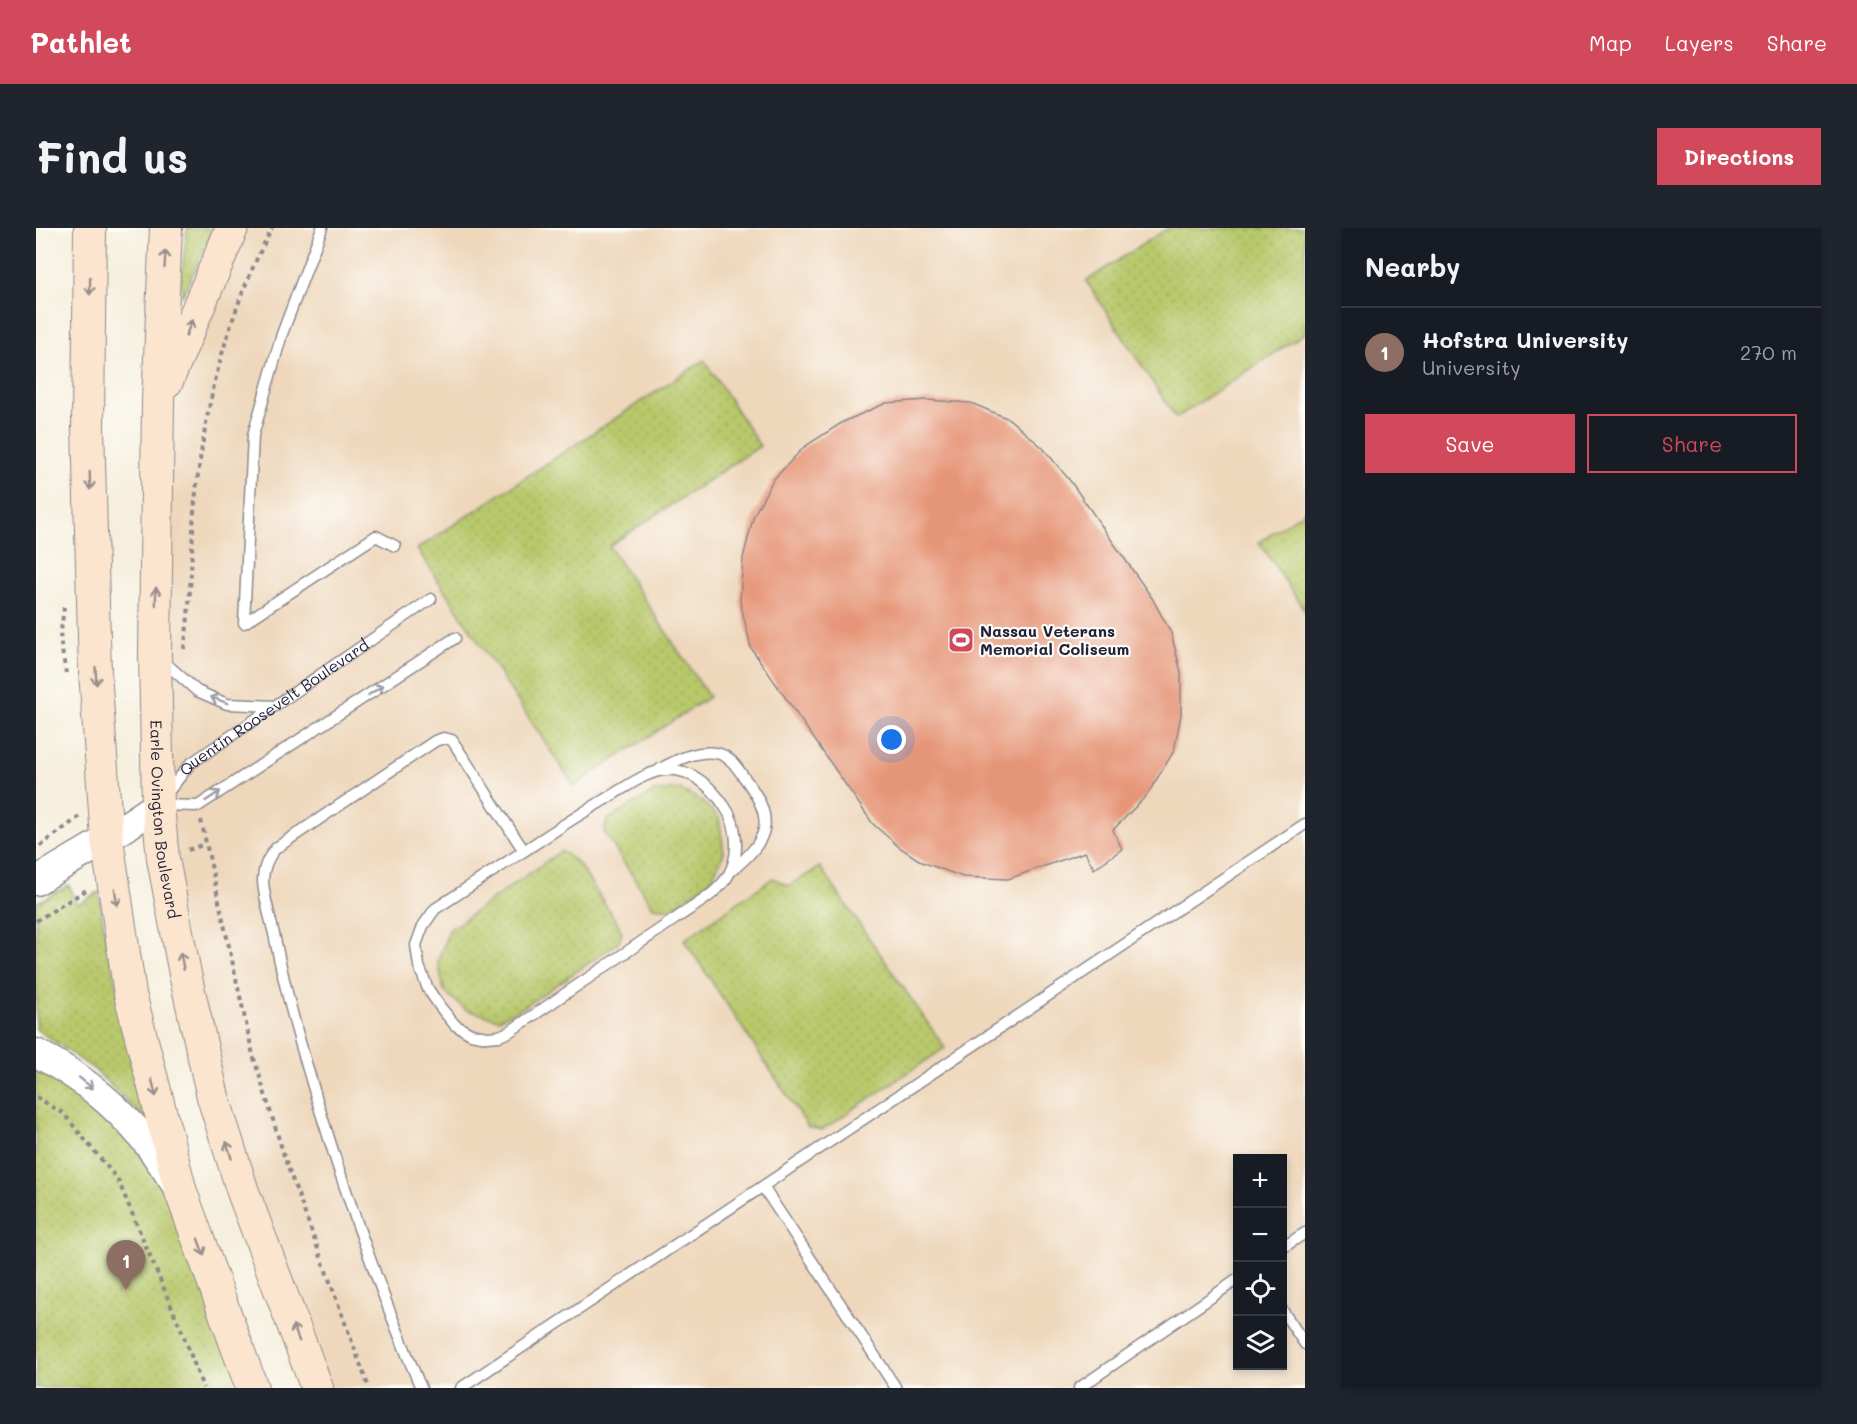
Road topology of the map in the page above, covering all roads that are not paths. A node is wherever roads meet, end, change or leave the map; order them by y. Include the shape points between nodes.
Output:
1 (90, 228) edge
2 (166, 228) edge
3 (232, 228) edge
4 (322, 228) edge
5 (158, 401) junction
6 (395, 546) dead end
7 (431, 599) dead end
8 (455, 638) dead end
9 (170, 655) junction
10 (276, 706) junction
11 (652, 773) junction
12 (158, 805) junction
13 (1305, 824) edge
14 (107, 839) junction
15 (524, 851) junction
16 (730, 873) junction
17 (36, 881) edge
18 (36, 1053) edge
19 (763, 1187) junction
20 (181, 1192) junction
21 (1305, 1233) edge
22 (1287, 1245) edge
23 (1233, 1283) edge
24 (1286, 1316) edge
25 (1305, 1344) edge
26 (1097, 1383) edge
27 (252, 1388) edge
28 (317, 1388) edge
29 (421, 1388) edge
30 (461, 1388) edge
31 (896, 1388) edge
32 (1079, 1388) edge

1 -> 14 main road via 88,438 95,672
5 -> 2 main road, Earle Ovington Boulevard
5 -> 3 main road
4 - 6 lane via 282,334 253,435 244,623 376,536
9 -> 5 main road, Earle Ovington Boulevard
7 - 10 lane, Quentin Roosevelt Boulevard
12 -> 8 lane via 198,806
10 -> 9 lane via 227,704 196,691
9 - 12 main road, Earle Ovington Boulevard
10 - 12 lane, Quentin Roosevelt Boulevard via 190,764
11 - 15 lane via 575,816
11 - 16 lane via 679,770 691,774 726,807 733,823 736,848
11 - 16 lane via 689,755 709,752 723,754 739,770 758,799 765,826 758,846
12 - 14 street, Quentin Roosevelt Boulevard
28 -> 12 main road, Earle Ovington Boulevard via 243,1192 213,1097 163,859
13 - 19 lane
14 - 17 street, Quentin Roosevelt Boulevard
14 -> 20 main road via 130,994
15 - 16 lane via 435,909 416,945 419,966 433,996 455,1025 471,1034 487,1037 509,1032 714,891
15 - 29 lane via 453,740 444,738 276,848 266,864 263,880 289,1005 313,1089 350,1206
18 -> 20 street via 75,1074 100,1094 145,1140
19 - 30 lane
19 - 31 lane
20 -> 27 main road
21 - 22 lane
23 - 26 lane
24 - 25 lane
26 - 32 lane

